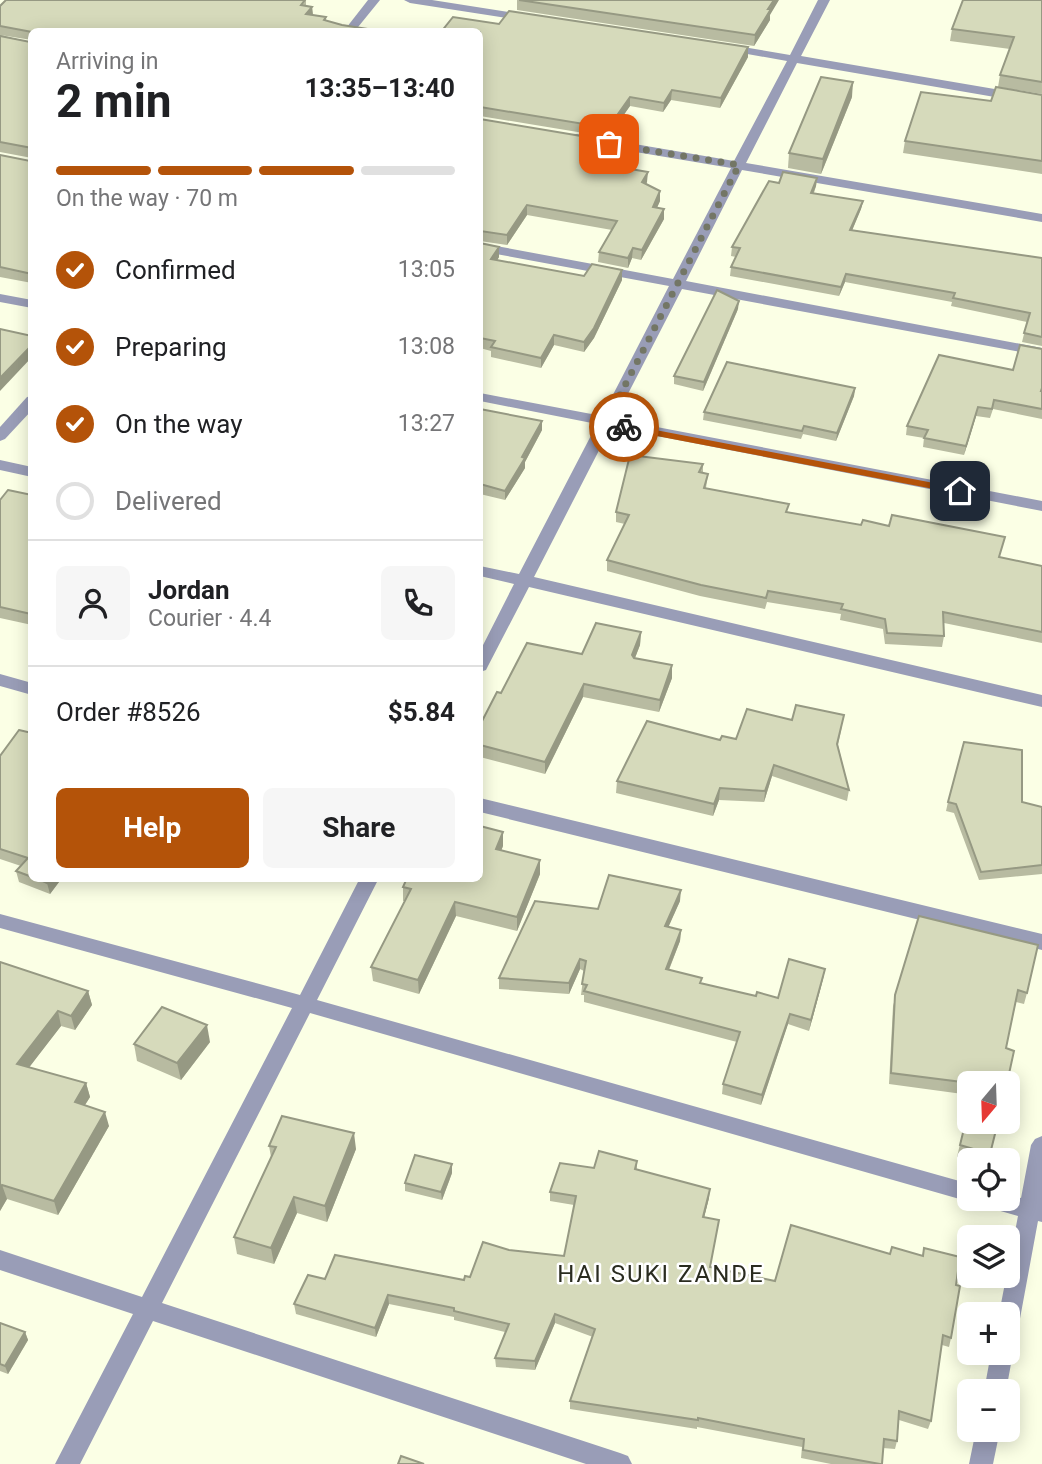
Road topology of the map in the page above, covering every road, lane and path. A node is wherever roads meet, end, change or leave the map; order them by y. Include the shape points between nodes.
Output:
1 (374, 0) edge
2 (410, 0) edge
3 (824, 0) edge
4 (534, 19) edge
5 (351, 28) edge
6 (712, 45) edge
7 (794, 58) junction
8 (1042, 102) edge
9 (561, 136) edge
10 (739, 165) junction
11 (1042, 218) edge
12 (483, 248) edge
13 (678, 283) junction
14 (0, 298) edge
15 (28, 303) edge
16 (1042, 352) edge
17 (483, 398) edge
18 (28, 404) edge
19 (605, 424) junction
20 (0, 436) edge
21 (0, 465) edge
22 (28, 471) edge
23 (1042, 506) edge
24 (483, 572) edge
25 (523, 581) junction
26 (483, 660) edge
27 (0, 680) edge
28 (28, 688) edge
29 (1042, 701) edge
30 (483, 806) edge
31 (368, 882) edge
32 (0, 921) edge
33 (1042, 942) edge
34 (305, 1004) junction
35 (1042, 1145) edge
36 (957, 1189) edge
37 (1036, 1211) edge
38 (0, 1261) edge
39 (1013, 1302) edge
40 (147, 1308) junction
41 (986, 1442) edge
42 (66, 1464) edge
43 (620, 1464) edge
44 (981, 1464) edge

1 - 5 street
2 - 4 street
3 - 7 street
6 - 7 street
7 - 8 street
7 - 10 street
9 - 10 street
10 - 11 street
10 - 13 street
12 - 13 street
13 - 16 street
13 - 19 street
14 - 15 street
17 - 19 street
18 - 20 street
19 - 23 street
19 - 25 street
21 - 22 street
24 - 25 street
25 - 26 street
25 - 29 street
27 - 28 street
30 - 33 street
31 - 34 street
32 - 34 street
34 - 36 street
34 - 40 street
35 - 37 street
37 - 39 street
38 - 40 street
40 - 42 street
40 - 43 street
41 - 44 street

